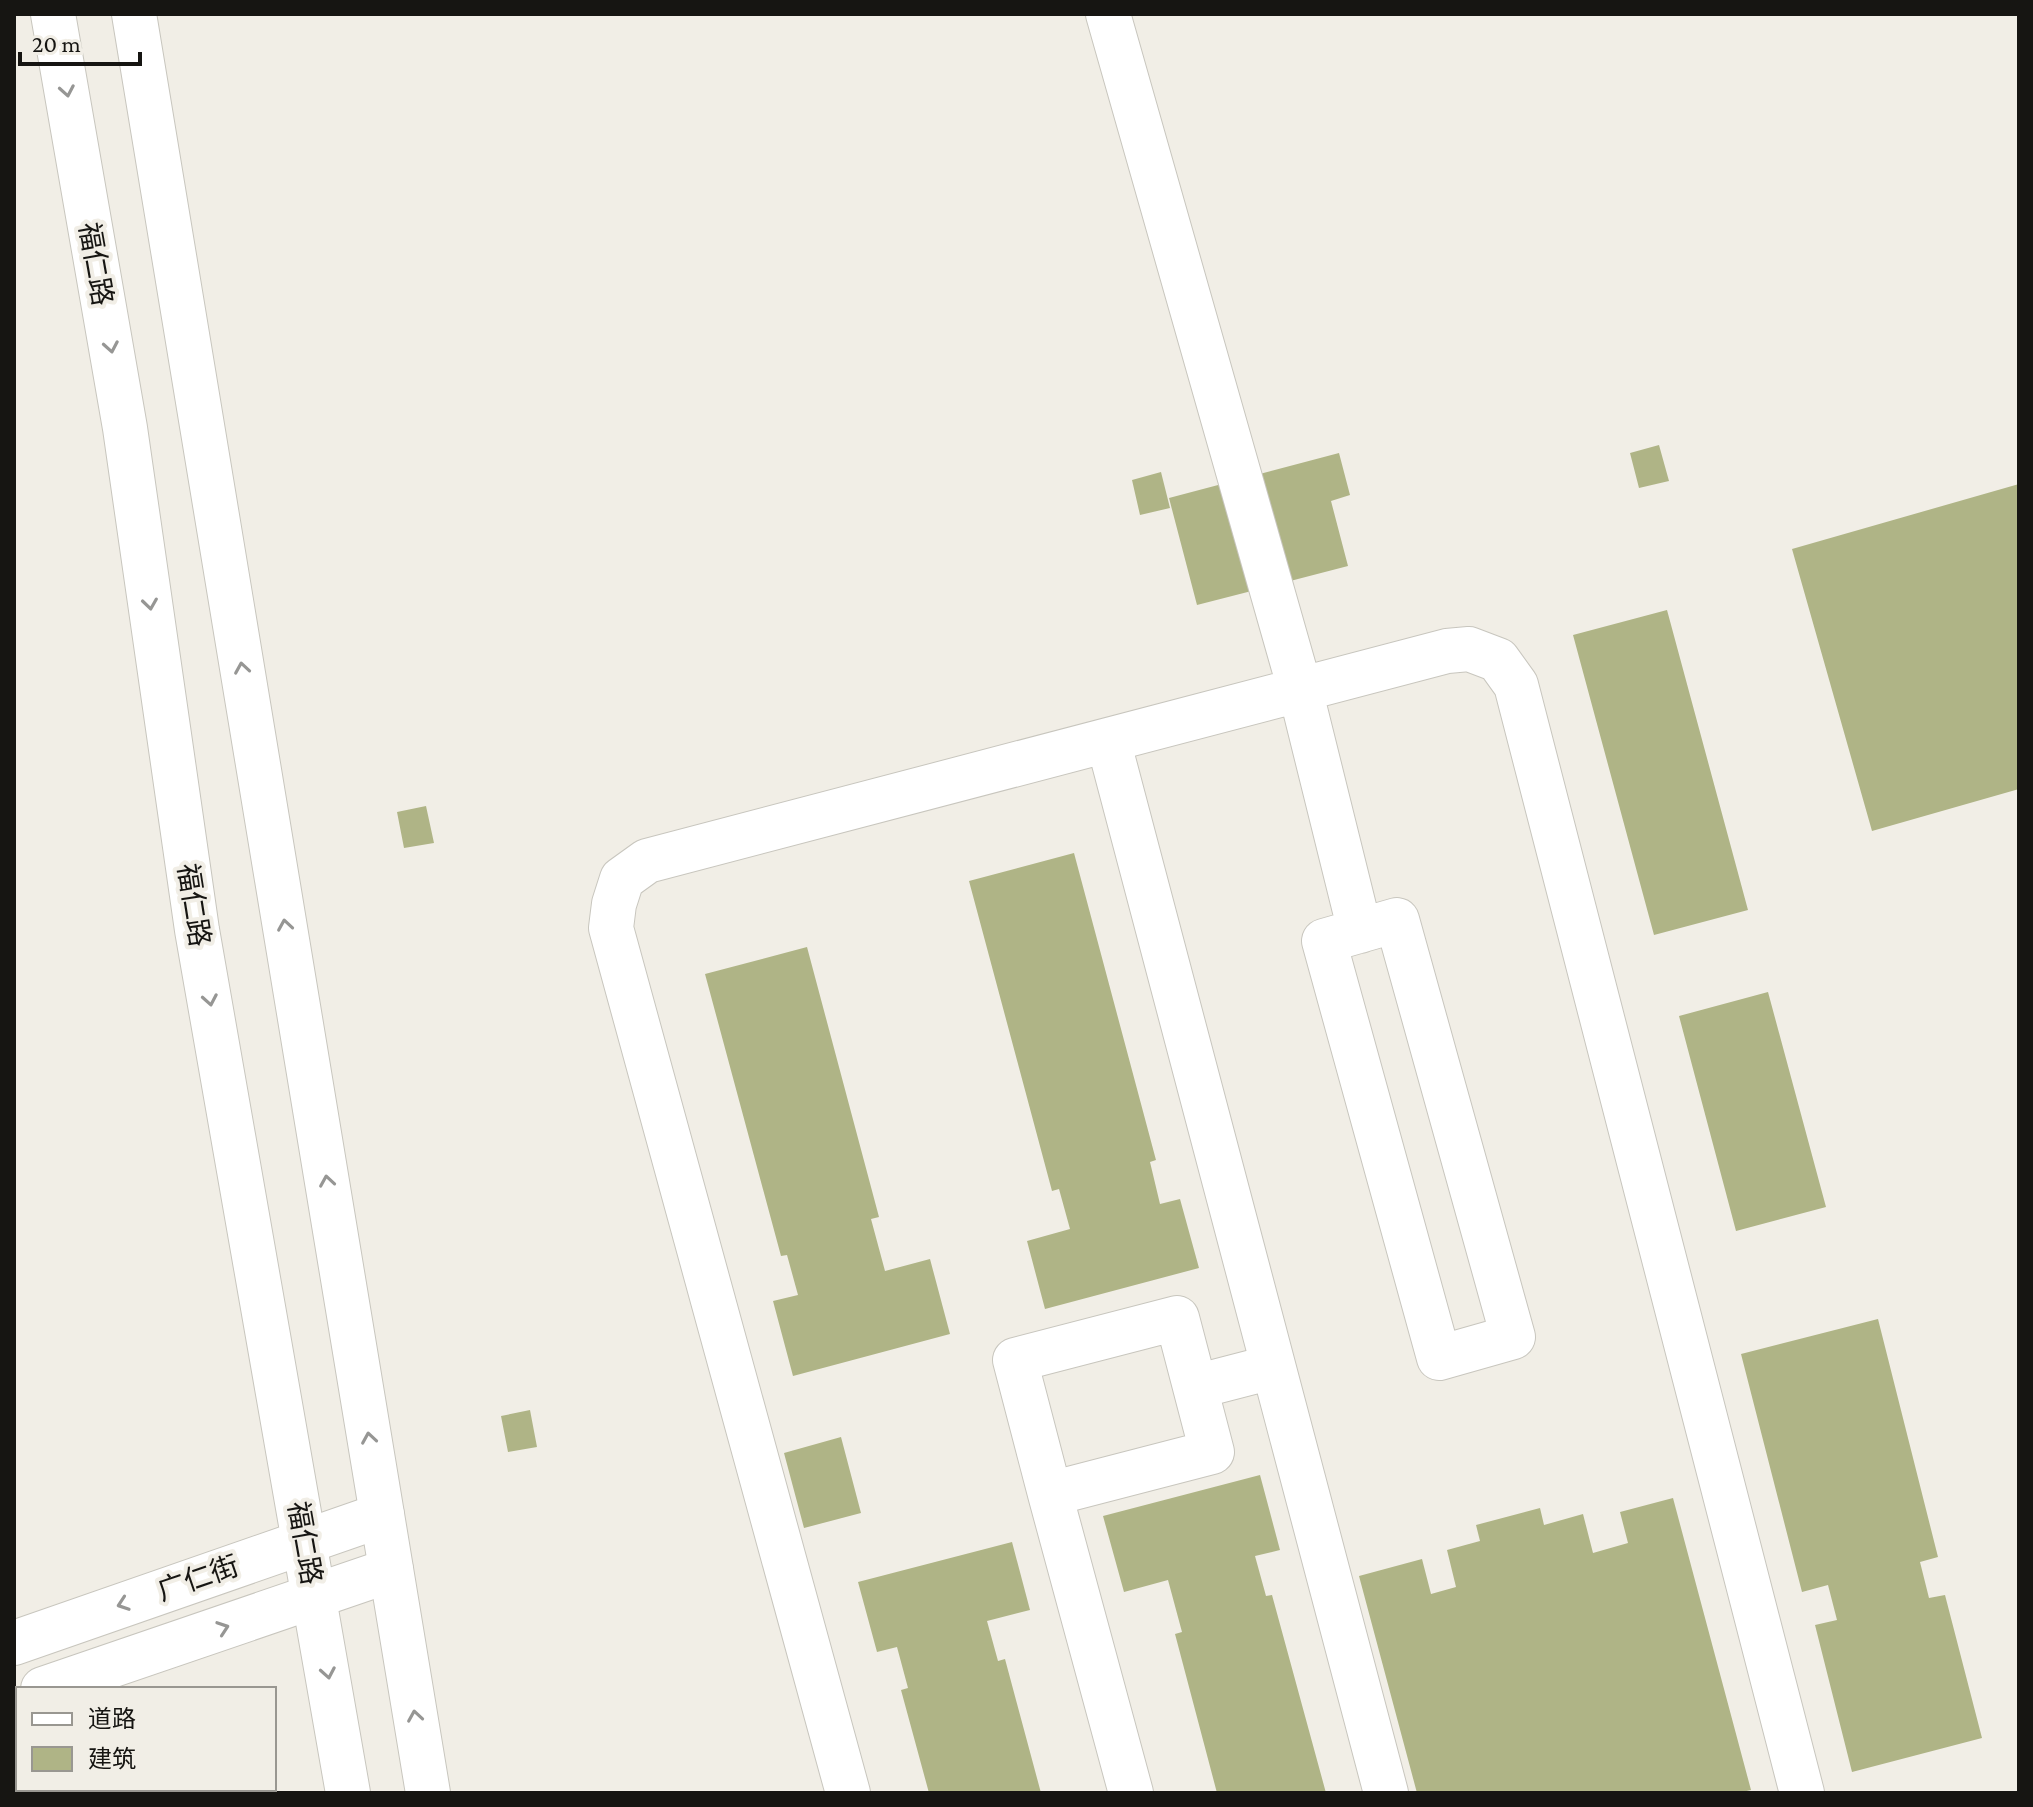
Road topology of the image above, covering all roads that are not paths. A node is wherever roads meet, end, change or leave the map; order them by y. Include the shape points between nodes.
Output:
1 (53, 14) edge
2 (134, 14) edge
3 (1108, 14) edge
4 (1300, 689) junction
5 (1108, 740) junction
6 (1360, 931) junction
7 (1272, 1367) junction
8 (1195, 1387) junction
9 (1050, 1494) junction
10 (382, 1515) junction
11 (305, 1541) junction
12 (391, 1570) junction
13 (314, 1596) junction
14 (14, 1643) edge
15 (49, 1687) edge
16 (348, 1793) edge
17 (428, 1793) edge
18 (848, 1793) edge
19 (1131, 1793) edge
20 (1386, 1793) edge
21 (1802, 1793) edge

1 -> 11 street, 福仁路 via 125,428 197,930
10 -> 2 street
3 - 4 street
4 - 5 street
4 - 6 street
4 - 21 street via 1469,649 1498,660 1516,685
5 - 7 street
5 - 18 street via 647,861 622,879 614,904 611,928
6 - 6 street via 1324,941 1439,1358 1513,1337 1397,920
7 - 8 street
7 - 20 street
8 - 9 street via 1212,1452
8 - 9 street via 1177,1318 1015,1360
9 - 19 street
10 - 11 street, 广仁街
10 - 12 street
11 - 13 street, 福仁路
11 -> 14 street, 广仁街
12 - 13 street, 广仁街
17 -> 12 street
15 -> 13 street, 广仁街
13 -> 16 street, 福仁路

